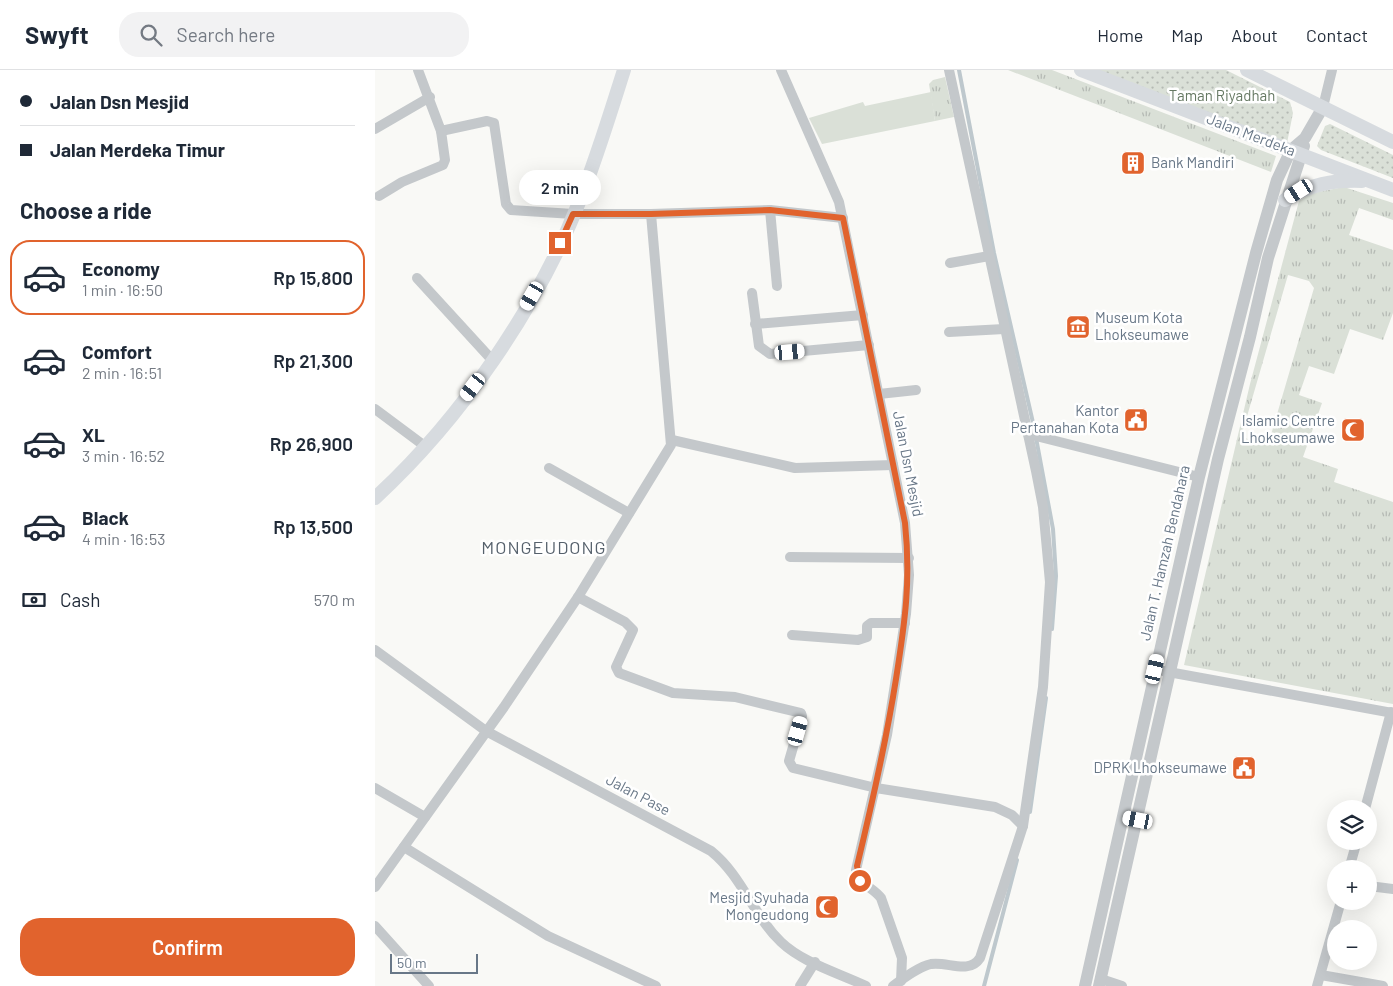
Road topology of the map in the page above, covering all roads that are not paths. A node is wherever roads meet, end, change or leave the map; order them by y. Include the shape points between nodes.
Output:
1 (418, 70) edge
2 (624, 70) edge
3 (781, 70) edge
4 (949, 70) edge
5 (1081, 70) edge
6 (1247, 70) edge
7 (1332, 70) edge
8 (430, 97) junction
9 (1323, 107) junction
10 (375, 129) edge
11 (441, 131) junction
12 (1393, 142) edge
13 (1297, 152) junction
14 (1373, 182) junction
15 (1393, 190) edge
16 (379, 196) dead end
17 (1285, 200) junction
18 (770, 210) junction
19 (573, 214) junction
20 (651, 214) junction
21 (843, 218) junction
22 (989, 256) junction
23 (951, 263) dead end
24 (417, 278) dead end
25 (777, 286) dead end
26 (752, 293) dead end
27 (863, 315) junction
28 (755, 324) junction
29 (1004, 329) junction
30 (949, 332) dead end
31 (869, 345) junction
32 (493, 361) junction
33 (916, 390) dead end
34 (879, 394) junction
35 (375, 409) edge
36 (1030, 434) junction
37 (673, 440) junction
38 (426, 447) junction
39 (893, 465) junction
40 (549, 468) dead end
41 (1199, 477) junction
42 (375, 498) edge
43 (629, 513) junction
44 (790, 557) dead end
45 (909, 558) junction
46 (578, 597) junction
47 (905, 623) junction
48 (792, 635) dead end
49 (375, 650) edge
50 (1155, 669) junction
51 (1170, 672) junction
52 (1392, 713) edge
53 (486, 731) junction
54 (375, 788) edge
55 (876, 788) junction
56 (1368, 800) edge
57 (425, 817) junction
58 (1123, 817) junction
59 (1138, 820) junction
60 (1023, 826) junction
61 (404, 847) junction
62 (375, 887) edge
63 (1377, 887) edge
64 (1393, 889) edge
65 (1339, 910) edge
66 (375, 926) edge
67 (815, 962) junction
68 (1321, 975) junction
69 (1100, 982) edge
70 (897, 983) edge
71 (429, 986) edge
72 (657, 986) edge
73 (801, 986) edge
74 (866, 986) edge
75 (1085, 986) edge
76 (1122, 986) edge
77 (1317, 986) edge
78 (1383, 986) edge

1 - 8 street
2 - 19 main road via 589,178
3 - 21 street, Jalan Dsn Mesjid
4 - 22 street
5 - 13 main road, Jalan Merdeka
6 - 9 main road
7 - 9 street
8 - 10 street
8 - 11 street
9 - 12 main road
9 - 13 street, Jalan T. Hamzah Bendahara
11 - 16 street via 443,165 402,182
11 - 19 street via 487,121 494,123 508,208 515,212
13 - 14 main road, Jalan Merdeka
13 - 17 street, Jalan T. Hamzah Bendahara
13 - 41 street, Jalan T. Hamzah Bendahara via 1277,180
14 - 15 main road, Jalan Merdeka
14 - 17 main road via 1319,184
17 - 51 street, Jalan T. Hamzah Bendahara via 1218,459
18 - 20 street
18 - 21 street
18 - 25 street
19 - 20 street
19 - 32 main road via 554,258
20 - 37 street
21 - 27 street, Jalan Dsn Mesjid
22 - 23 street
22 - 29 street
24 - 32 street
26 - 28 street
27 - 28 street
27 - 31 street, Jalan Dsn Mesjid
28 - 31 street via 759,346 770,354
29 - 30 street
29 - 36 street
31 - 34 street, Jalan Dsn Mesjid
32 - 38 main road
33 - 34 street
34 - 39 street, Jalan Dsn Mesjid
35 - 38 street
36 - 41 street
36 - 60 street via 1043,507 1051,582 1043,687
37 - 39 street via 795,468
37 - 43 street
38 - 42 main road
39 - 45 street, Jalan Dsn Mesjid
40 - 43 street
41 - 50 street, Jalan T. Hamzah Bendahara
43 - 46 street
44 - 45 street
45 - 47 street, Jalan Dsn Mesjid
46 - 53 street
46 - 55 street via 625,622 633,630 616,667 619,674 673,693 735,697 799,712 802,716 790,766
47 - 48 street via 869,624 867,637 858,640
47 - 55 street, Jalan Dsn Mesjid
49 - 53 street, Jalan Pase
50 - 51 street
50 - 58 street, Jalan T. Hamzah Bendahara
51 - 52 street
51 - 59 street, Jalan T. Hamzah Bendahara
52 - 56 street
53 - 57 street
53 - 67 street, Jalan Pase via 711,851 730,868 772,932
54 - 57 street
55 - 60 street via 995,806 1012,815
55 - 70 street, Jalan Dsn Mesjid via 856,870 860,881 881,898 902,958
57 - 61 street
58 - 59 street
58 - 75 street, Jalan T. Hamzah Bendahara
59 - 69 street, Jalan T. Hamzah Bendahara
60 - 70 street via 977,962 968,967 931,964
61 - 62 street
61 - 72 street via 548,936
63 - 64 street
65 - 68 street
66 - 71 street
67 - 73 street
67 - 74 street, Jalan Pase
68 - 77 street
68 - 78 street
69 - 76 street

